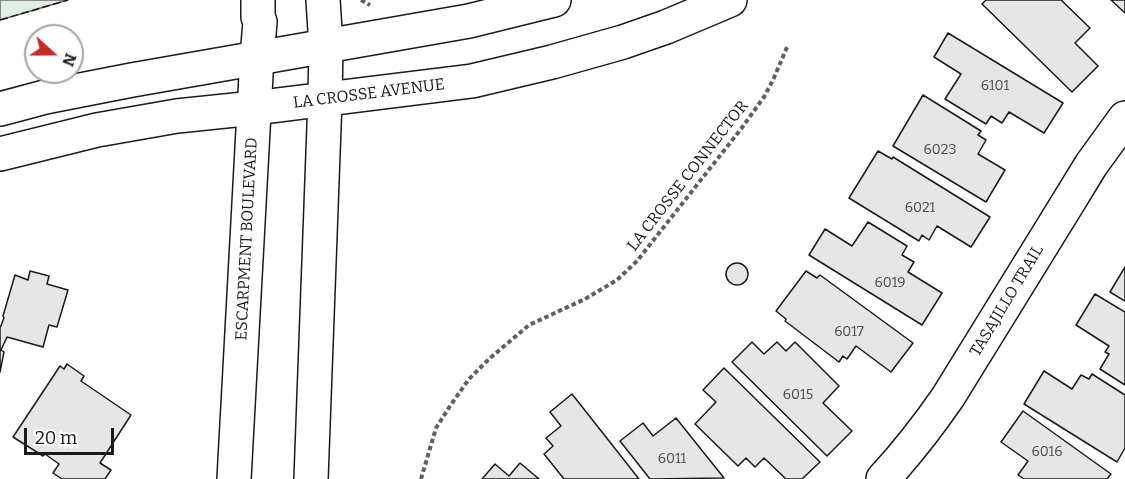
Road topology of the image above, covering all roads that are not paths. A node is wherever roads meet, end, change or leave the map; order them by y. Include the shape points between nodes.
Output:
1 (258, 0) edge
2 (323, 0) edge
3 (554, 0) edge
4 (729, 0) edge
5 (326, 46) junction
6 (257, 57) junction
7 (325, 99) junction
8 (254, 108) junction
9 (0, 109) edge
10 (1125, 118) edge
11 (0, 154) edge
12 (234, 479) edge
13 (311, 479) edge
14 (883, 479) edge

1 - 6 street, ESCARPMENT BOULEVARD
2 - 5 street
3 - 5 street via 469,21
4 - 7 street, LA CROSSE AVENUE via 666,27 552,62 472,81
5 - 6 street
5 - 7 street
6 - 8 street, ESCARPMENT BOULEVARD
6 - 9 street
7 - 8 street, LA CROSSE AVENUE
7 - 13 street
8 - 11 street, LA CROSSE AVENUE via 110,128
8 - 12 street, ESCARPMENT BOULEVARD
10 - 14 street, TASAJILLO TRAIL via 1091,165 948,397

